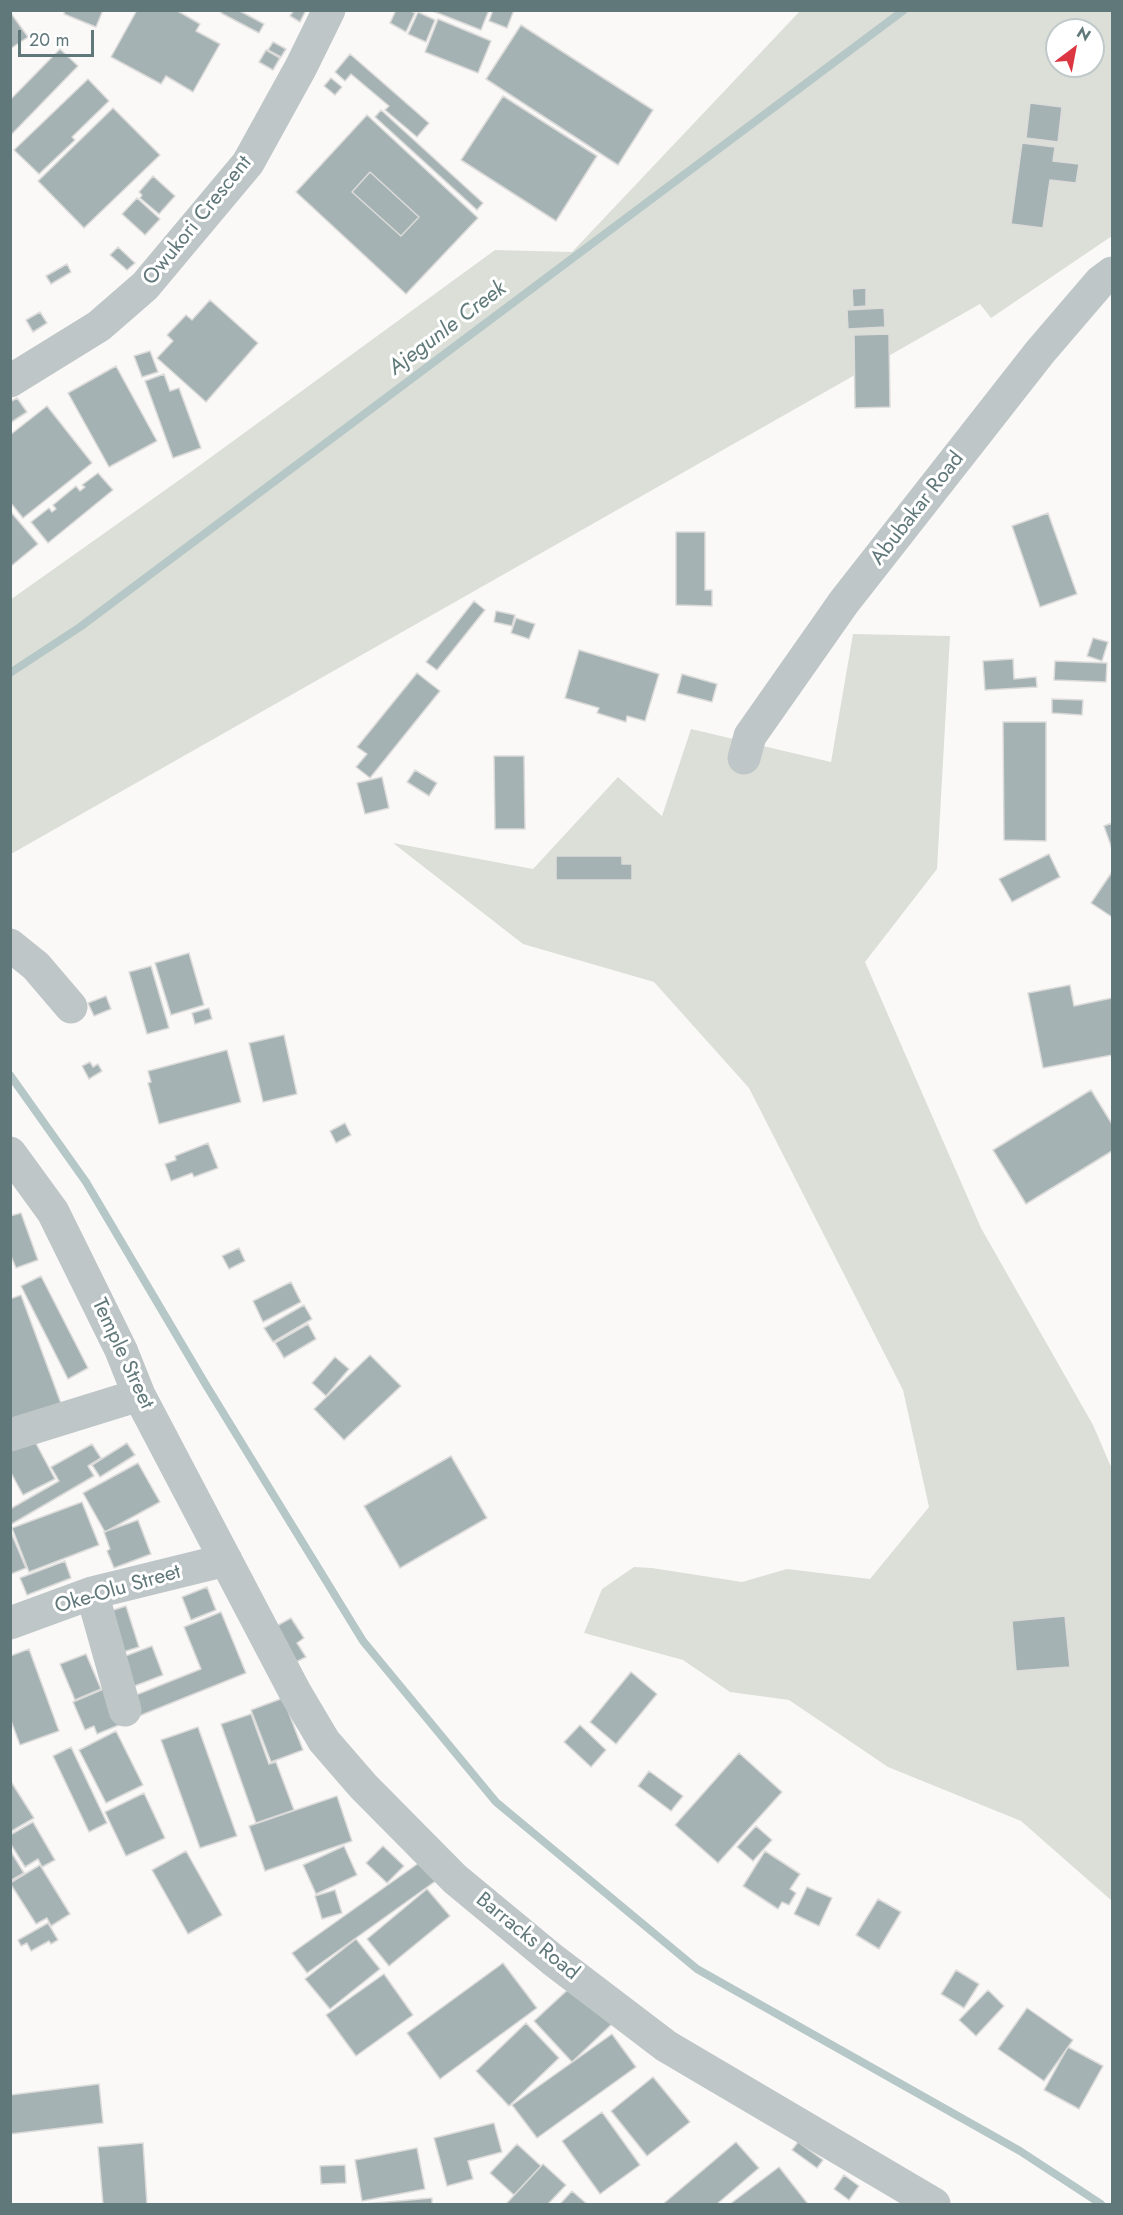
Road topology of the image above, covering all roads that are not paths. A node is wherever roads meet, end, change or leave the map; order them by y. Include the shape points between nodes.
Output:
1 (329, 10) edge
2 (1113, 273) edge
3 (10, 381) edge
4 (744, 758) dead end
5 (10, 945) edge
6 (71, 1007) dead end
7 (10, 1153) edge
8 (139, 1395) junction
9 (10, 1436) edge
10 (226, 1560) junction
11 (92, 1593) junction
12 (10, 1623) edge
13 (125, 1710) dead end
14 (934, 2205) edge

1 - 3 street, Owukori Crescent via 248,163 145,286 99,326
2 - 4 street, Abubakar Road via 1100,282 1040,352 844,602 750,736
5 - 6 street via 36,966
7 - 8 street, Temple Street via 53,1212
8 - 9 street
8 - 10 street, Temple Street
10 - 11 street, Oke-Olu Street
10 - 14 street, Barracks Road via 324,1741 455,1879 666,2046
11 - 12 street, Oke-Olu Street
11 - 13 street

